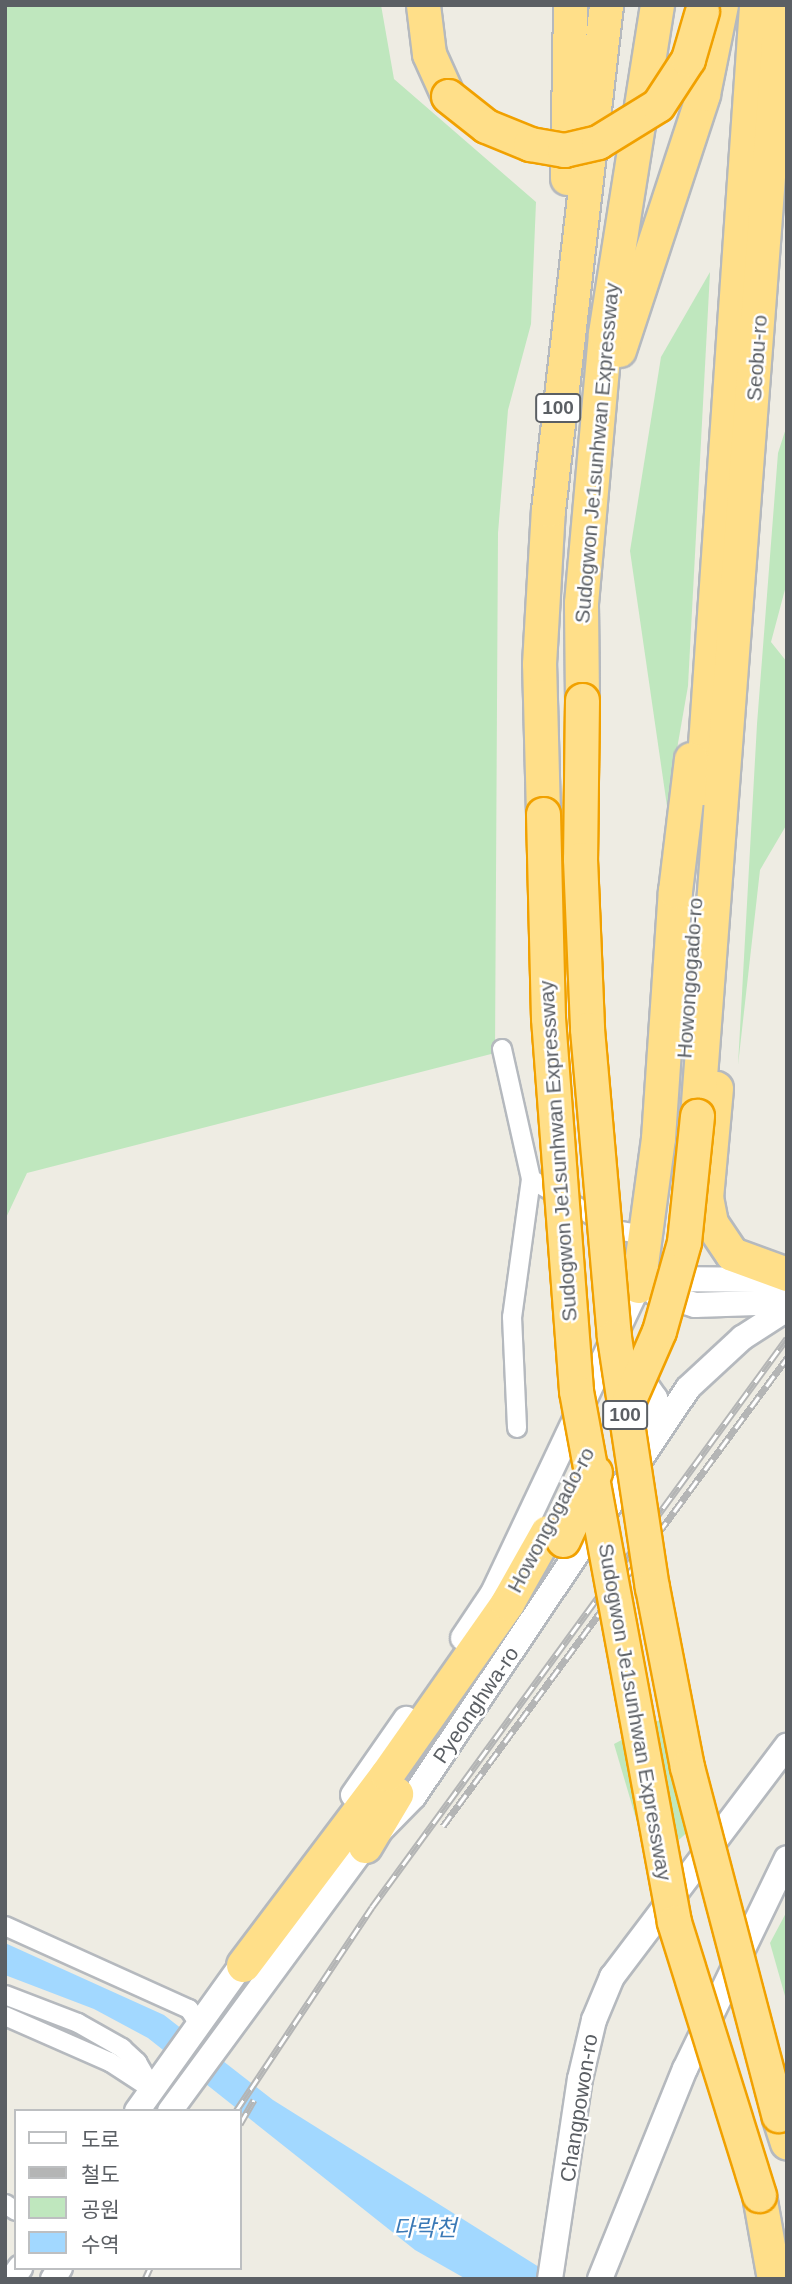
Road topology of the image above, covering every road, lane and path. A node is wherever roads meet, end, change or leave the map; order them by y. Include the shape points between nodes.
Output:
1 (424, 5) edge
2 (570, 5) edge
3 (606, 5) edge
4 (657, 5) edge
5 (756, 5) edge
6 (782, 5) edge
7 (709, 7) edge
8 (566, 330) junction
9 (595, 433) junction
10 (708, 667) junction
11 (732, 711) junction
12 (502, 1049) dead end
13 (689, 1116) junction
14 (531, 1179) junction
15 (652, 1184) junction
16 (706, 1197) junction
17 (645, 1235) junction
18 (638, 1286) junction
19 (783, 1291) edge
20 (572, 1427) junction
21 (517, 1428) dead end
22 (643, 1457) junction
23 (555, 1536) junction
24 (787, 1746) edge
25 (365, 1846) junction
26 (787, 1858) edge
27 (5, 1926) edge
28 (243, 1965) junction
29 (5, 1994) edge
30 (5, 2016) edge
31 (199, 2024) junction
32 (160, 2080) junction
33 (138, 2109) edge
34 (171, 2109) edge
35 (784, 2131) edge
36 (759, 2195) junction
37 (605, 2268) edge
38 (787, 2275) edge
39 (550, 2279) edge
40 (774, 2279) edge

1 - 7 highway, bridge via 429,54 448,96 486,126 530,144 564,149 598,142 659,105 688,59
2 - 8 highway
3 - 8 highway, Sudogwon Je1sunhwan Expressway / 100
4 - 9 highway, Sudogwon Je1sunhwan Expressway / 100 via 617,251
5 - 10 highway, Seobu-ro
6 - 11 highway, Seobu-ro
7 - 9 highway via 703,94
8 - 36 highway, Sudogwon Je1sunhwan Expressway / 100, bridge via 540,651 548,1018 576,1391 674,1922
9 - 35 highway, Sudogwon Je1sunhwan Expressway / 100, bridge via 581,603 580,859 587,1029 614,1337 650,1574 687,1767
10 - 13 highway, Howongogado-ro
10 - 15 highway via 675,891
11 - 13 highway, Howongogado-ro
11 - 16 highway via 732,912
12 - 14 street
13 - 23 highway, Howongogado-ro, bridge via 654,1287
14 - 17 street via 616,1230
14 - 21 street via 512,1317
15 - 16 highway via 667,1203 695,1204
15 - 17 highway
16 - 19 highway via 711,1223 732,1254
17 - 18 highway
18 - 19 main road via 670,1275
18 - 20 main road
19 - 22 main road, Pyeonghwa-ro via 742,1338 688,1388
20 - 22 main road via 594,1411 618,1377 643,1381 655,1398
20 - 28 main road via 494,1593
22 - 25 main road, Pyeonghwa-ro via 414,1796
23 - 25 highway, Howongogado-ro
23 - 28 highway, Howongogado-ro via 387,1774
24 - 39 main road, Changpowon-ro via 612,1977 594,2020 580,2079
25 - 34 main road, Pyeonghwa-ro
26 - 37 main road via 685,2069
27 - 31 street via 180,2004
28 - 31 main road
29 - 32 street via 78,2023 122,2049
30 - 32 street
31 - 32 main road
32 - 33 main road
36 - 38 highway, Sudogwon Je1sunhwan Expressway / 100
36 - 40 highway

